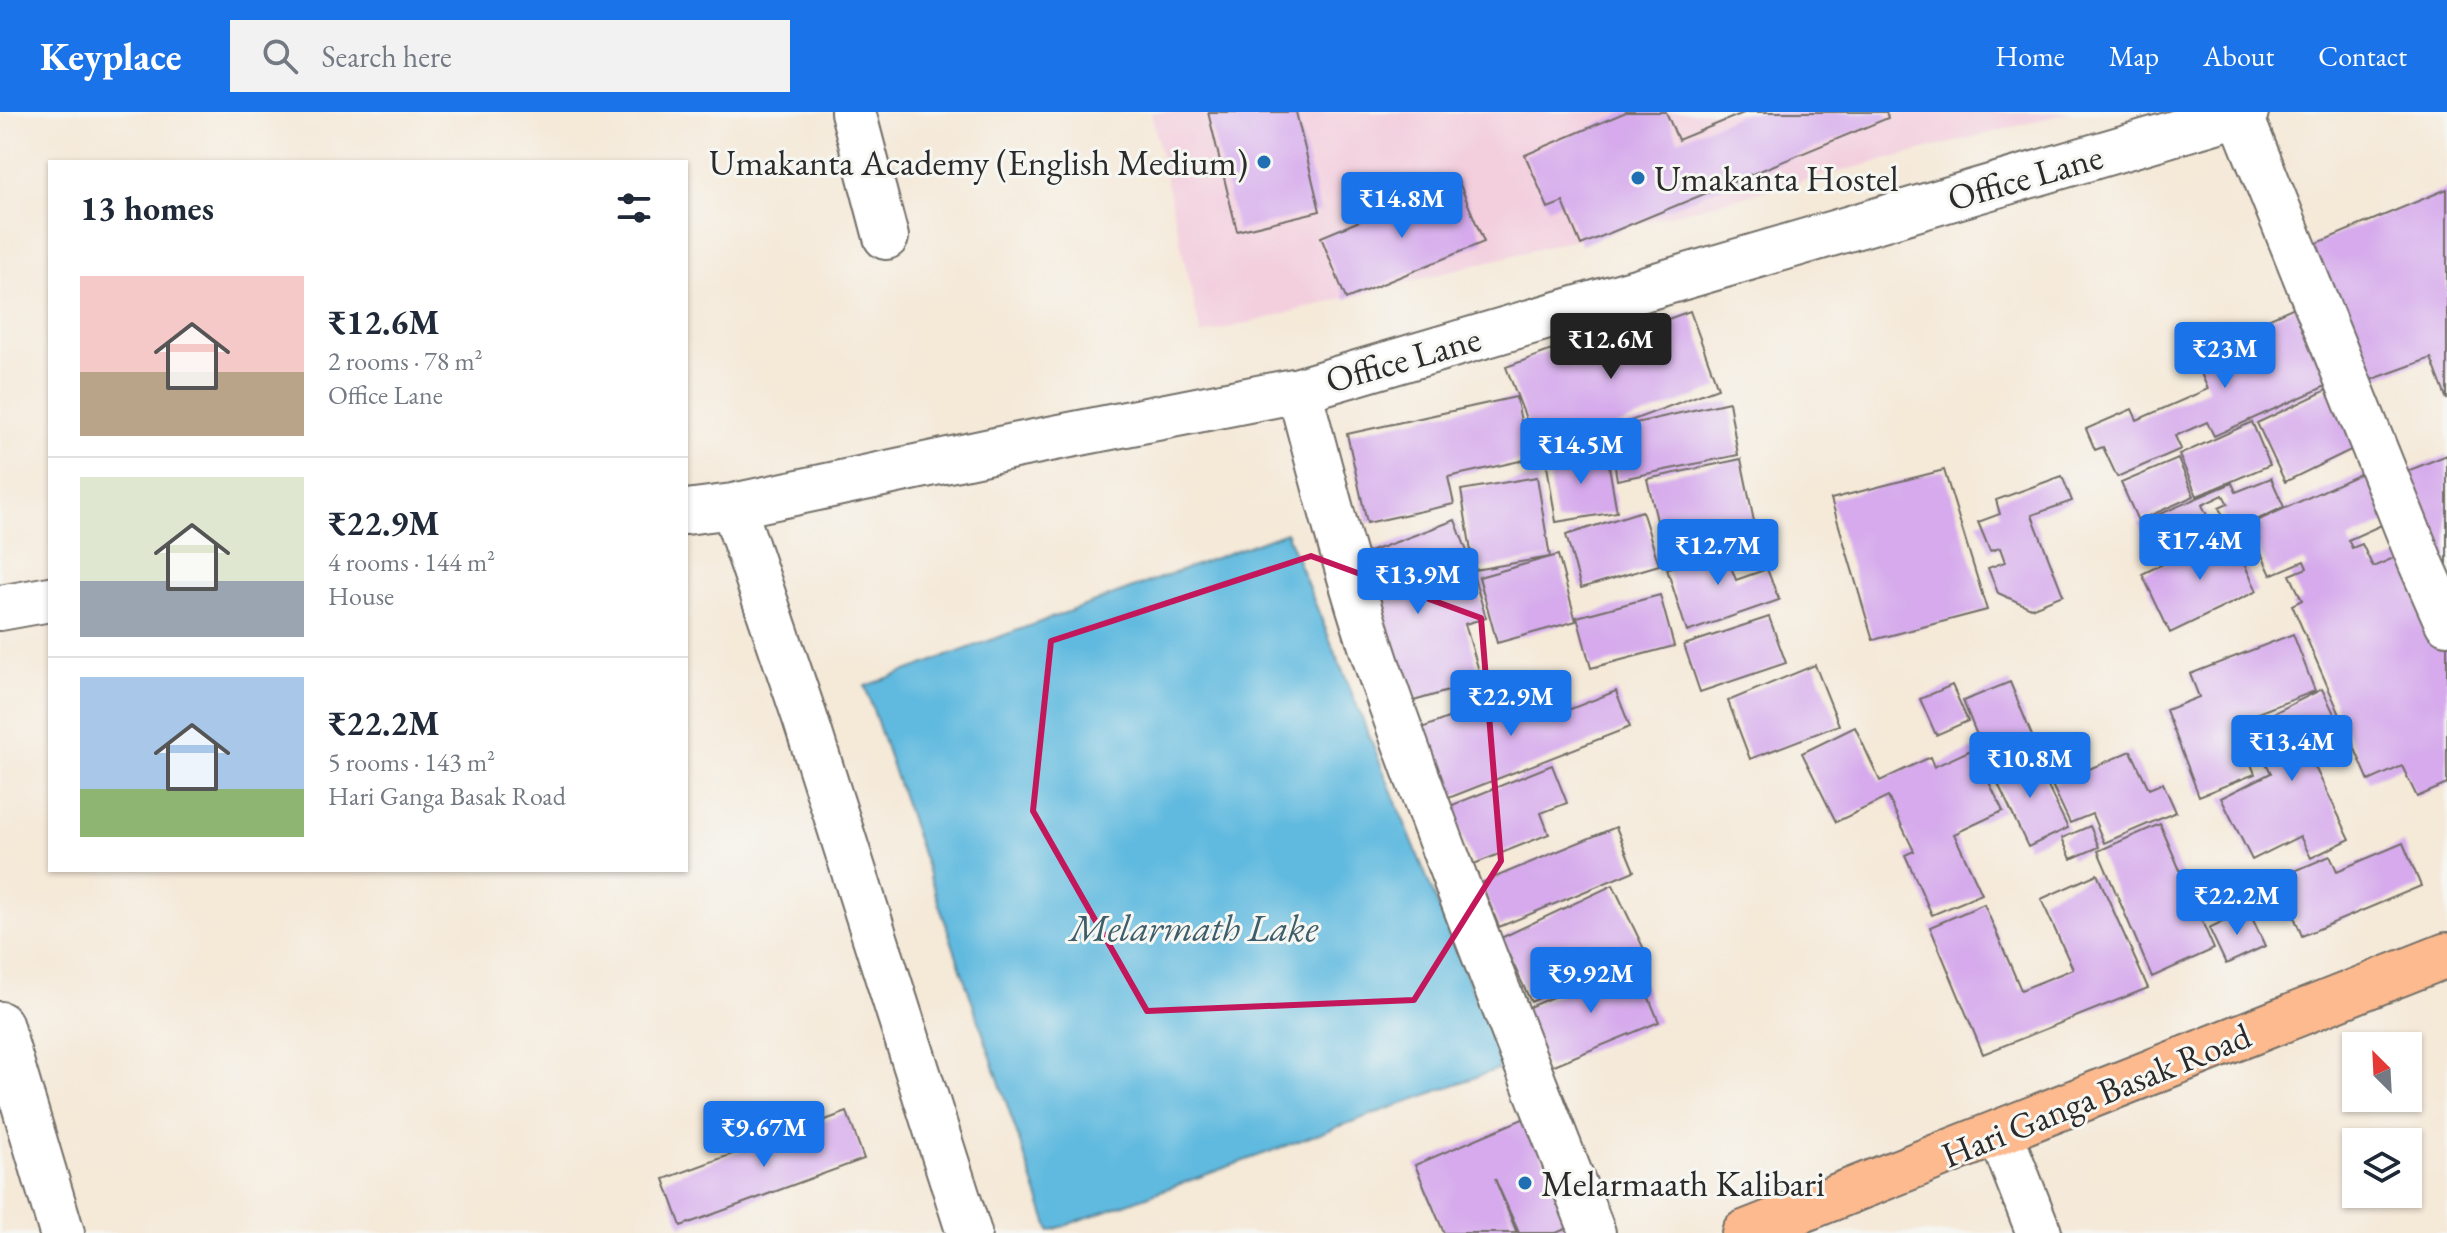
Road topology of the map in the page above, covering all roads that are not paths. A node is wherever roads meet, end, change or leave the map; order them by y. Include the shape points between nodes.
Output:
1 (853, 112) edge
2 (2243, 113) edge
3 (886, 237) dead end
4 (1299, 390) junction
5 (733, 506) junction
6 (688, 512) edge
7 (48, 599) edge
8 (0, 608) edge
9 (2447, 622) edge
10 (2447, 955) edge
11 (0, 1024) edge
12 (2000, 1133) junction
13 (62, 1233) edge
14 (969, 1233) edge
15 (1593, 1233) edge
16 (1744, 1233) edge
17 (2039, 1233) edge

1 - 3 street
2 - 4 street, Office Lane
2 - 9 street
4 - 5 street, Office Lane
4 - 15 street via 1383,681
5 - 6 street, Office Lane
5 - 14 street
7 - 8 street
10 - 12 main road, Hari Ganga Basak Road
11 - 13 street
12 - 16 main road, Hari Ganga Basak Road
12 - 17 street

